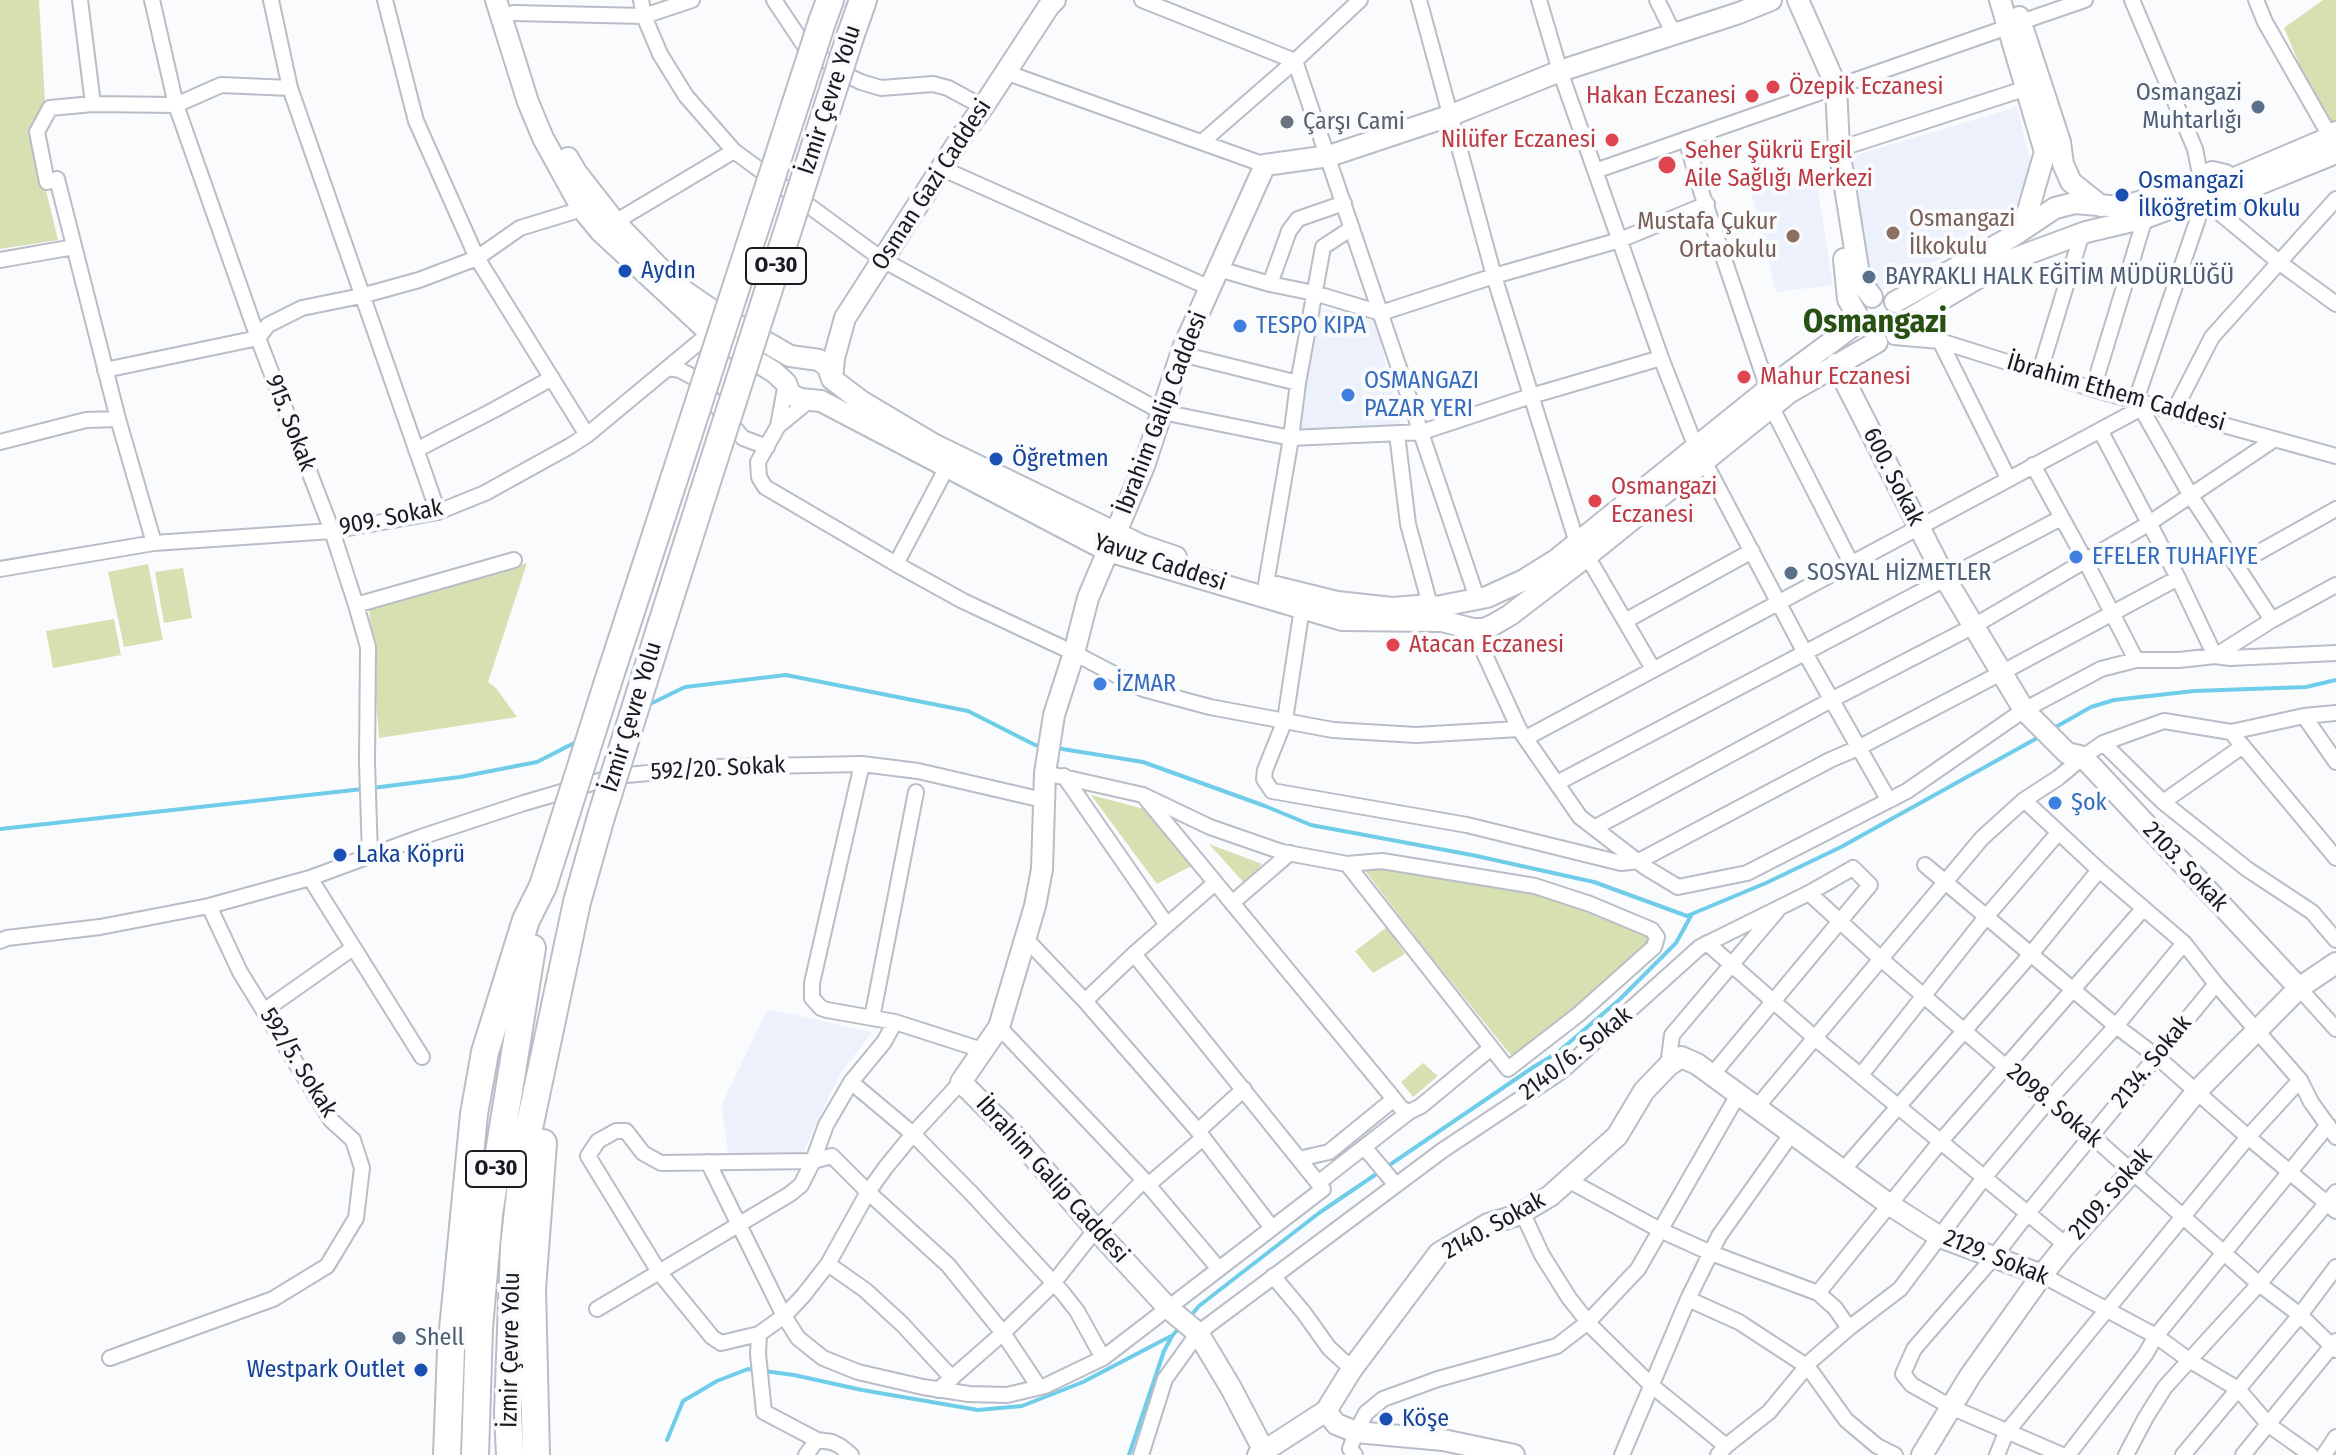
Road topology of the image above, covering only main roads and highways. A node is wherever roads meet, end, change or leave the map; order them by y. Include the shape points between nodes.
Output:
1 (496, 0) edge
2 (863, 0) edge
3 (1055, 0) edge
4 (1771, 0) edge
5 (1798, 0) edge
6 (2000, 0) edge
7 (2014, 0) edge
8 (512, 7) edge
9 (826, 11) edge
10 (2015, 24) junction
11 (1839, 149) junction
12 (2332, 150) edge
13 (2211, 189) junction
14 (2101, 206) junction
15 (2023, 228) junction
16 (1872, 297) junction
17 (1895, 302) junction
18 (845, 318) junction
19 (1857, 319) junction
20 (715, 324) junction
21 (1891, 334) junction
22 (806, 358) junction
23 (1836, 364) junction
24 (832, 379) junction
25 (786, 383) junction
26 (1770, 398) junction
27 (811, 399) junction
28 (1112, 542) junction
29 (1582, 549) junction
30 (1482, 598) junction
31 (1483, 627) junction
32 (2025, 711) joint
33 (543, 886) junction
34 (577, 902) junction
35 (2336, 963) edge
36 (2299, 988) junction
37 (1674, 1061) joint
38 (2042, 1275) junction
39 (1326, 1411) junction
40 (1490, 1452) edge
41 (1261, 1453) edge
42 (447, 1455) edge
43 (475, 1455) edge
44 (510, 1455) edge
45 (536, 1455) edge
46 (1514, 1455) edge
47 (1922, 1455) edge

1 - 20 main road, Yavuz Caddesi via 528,102 582,209 601,232
2 - 34 highway, İzmir Çevre Yolu / O-30, bridge
3 - 18 main road, Osman Gazi Caddesi
4 - 28 main road, İbrahim Galip Caddesi via 1329,156 1265,165 1181,354
5 - 11 main road via 1836,86
6 - 10 main road
7 - 10 main road
8 - 20 main road, Yavuz Caddesi via 535,89 576,172 615,222
9 - 33 highway, İzmir Çevre Yolu / O-30, bridge
10 - 14 main road via 2071,182
10 - 15 main road via 2045,152
11 - 16 main road via 1860,281
11 - 19 main road via 1833,162 1836,191 1848,299
12 - 13 main road
13 - 14 main road via 2121,207
13 - 21 main road, Yavuz Caddesi via 2145,218 2082,233 2005,262
14 - 15 main road via 2075,203 2055,208
15 - 17 main road
16 - 17 main road
16 - 19 main road
17 - 21 main road via 1901,311
18 - 22 main road
18 - 24 main road, Osman Gazi Caddesi
19 - 21 main road via 1864,336
19 - 26 main road, Yavuz Caddesi
20 - 22 main road, Yavuz Caddesi
20 - 25 main road, Yavuz Caddesi
21 - 23 main road, Yavuz Caddesi
22 - 24 main road, Yavuz Caddesi via 828,367
22 - 25 main road via 790,368
23 - 26 main road, Yavuz Caddesi
23 - 32 main road, 600. Sokak via 1945,578
24 - 27 main road via 823,395
24 - 28 main road, Yavuz Caddesi via 935,445
25 - 27 main road, Yavuz Caddesi via 790,394
26 - 29 main road, Yavuz Caddesi via 1704,461
26 - 29 main road, Yavuz Caddesi via 1706,437
27 - 28 main road, Yavuz Caddesi
28 - 30 main road, Yavuz Caddesi via 1141,545 1337,602 1436,607
28 - 31 main road, Yavuz Caddesi via 1342,620
28 - 41 main road, İbrahim Galip Caddesi via 1088,598 1054,715 1052,769 1043,800 1042,869 1026,939 999,1027 961,1082 1168,1308 1198,1333
29 - 30 main road, Yavuz Caddesi
29 - 31 main road, Yavuz Caddesi via 1510,615
30 - 31 main road via 1497,606 1499,615
32 - 36 main road, 2103. Sokak via 2075,755
33 - 42 highway via 526,920 485,1052 474,1114 451,1350
33 - 43 highway, İzmir Çevre Yolu / O-30 via 489,1214
34 - 44 highway, İzmir Çevre Yolu / O-30 via 525,1147 514,1247
34 - 45 highway via 562,1045 541,1155 532,1289
35 - 36 main road, 2109. Sokak
36 - 38 main road, 2109. Sokak via 2196,1092
37 - 38 main road, 2129. Sokak via 1697,1064 1940,1237
37 - 39 main road, 2140. Sokak via 1644,1091 1617,1136 1550,1196 1439,1253
38 - 47 main road, 2109. Sokak
39 - 40 main road via 1336,1424 1356,1432 1443,1440
39 - 41 main road, 2140. Sokak
40 - 46 main road

